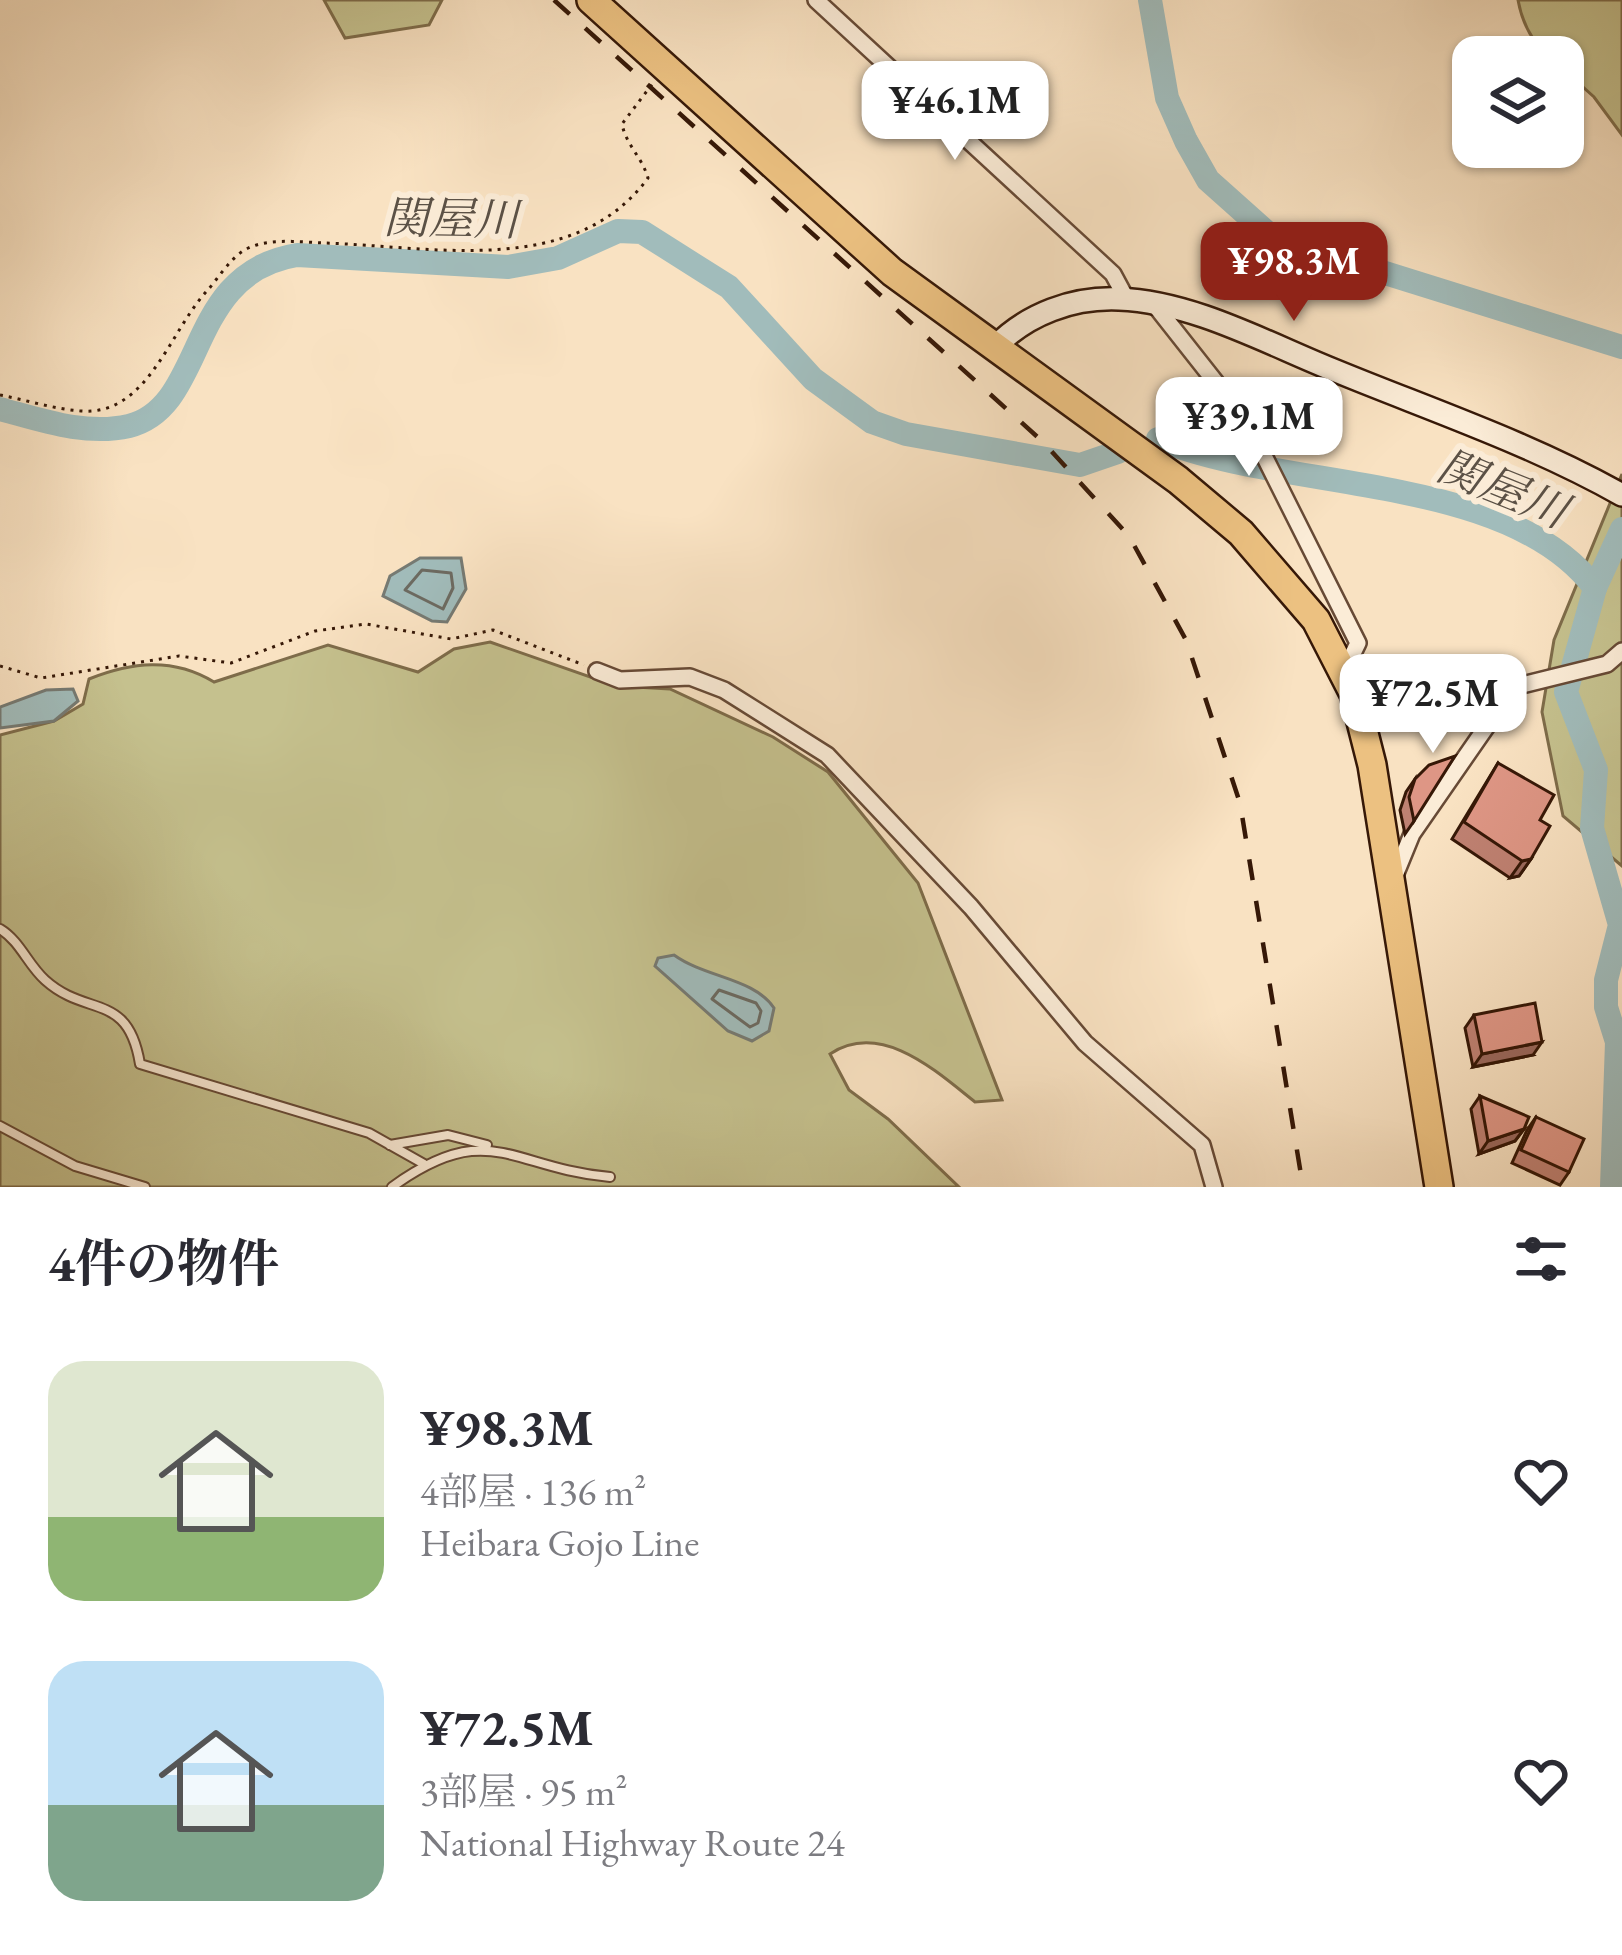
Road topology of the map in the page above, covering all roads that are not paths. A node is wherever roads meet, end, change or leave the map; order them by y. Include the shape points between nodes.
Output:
1 (591, 0) edge
2 (816, 0) edge
3 (1127, 300) junction
4 (1154, 304) junction
5 (995, 347) junction
6 (1622, 495) edge
7 (1622, 651) edge
8 (596, 671) road end
9 (1344, 672) junction
10 (1393, 880) junction
11 (0, 929) edge
12 (0, 1126) edge
13 (389, 1146) junction
14 (494, 1148) junction
15 (399, 1152) junction
16 (424, 1164) junction
17 (610, 1177) dead end
18 (396, 1184) edge
19 (145, 1187) edge
20 (1214, 1187) edge
21 (1439, 1187) edge

1 - 5 highway via 892,272
2 - 3 street via 1113,274
3 - 4 main road
3 - 5 main road via 1053,309
4 - 6 main road via 1202,317
4 - 9 street via 1247,422 1310,540 1358,643
5 - 9 highway via 1241,532 1316,620
7 - 10 street via 1607,664 1527,682 1501,701 1412,834
8 - 20 street via 620,680 690,677 826,755 971,907 1085,1043 1202,1144
9 - 10 highway
10 - 21 highway
11 - 13 lane via 53,986 129,1024 140,1064 287,1106
12 - 19 lane via 75,1166
13 - 14 lane via 448,1135
13 - 15 lane
14 - 16 lane via 452,1151
14 - 17 lane
15 - 16 lane
15 - 18 lane
16 - 18 lane

